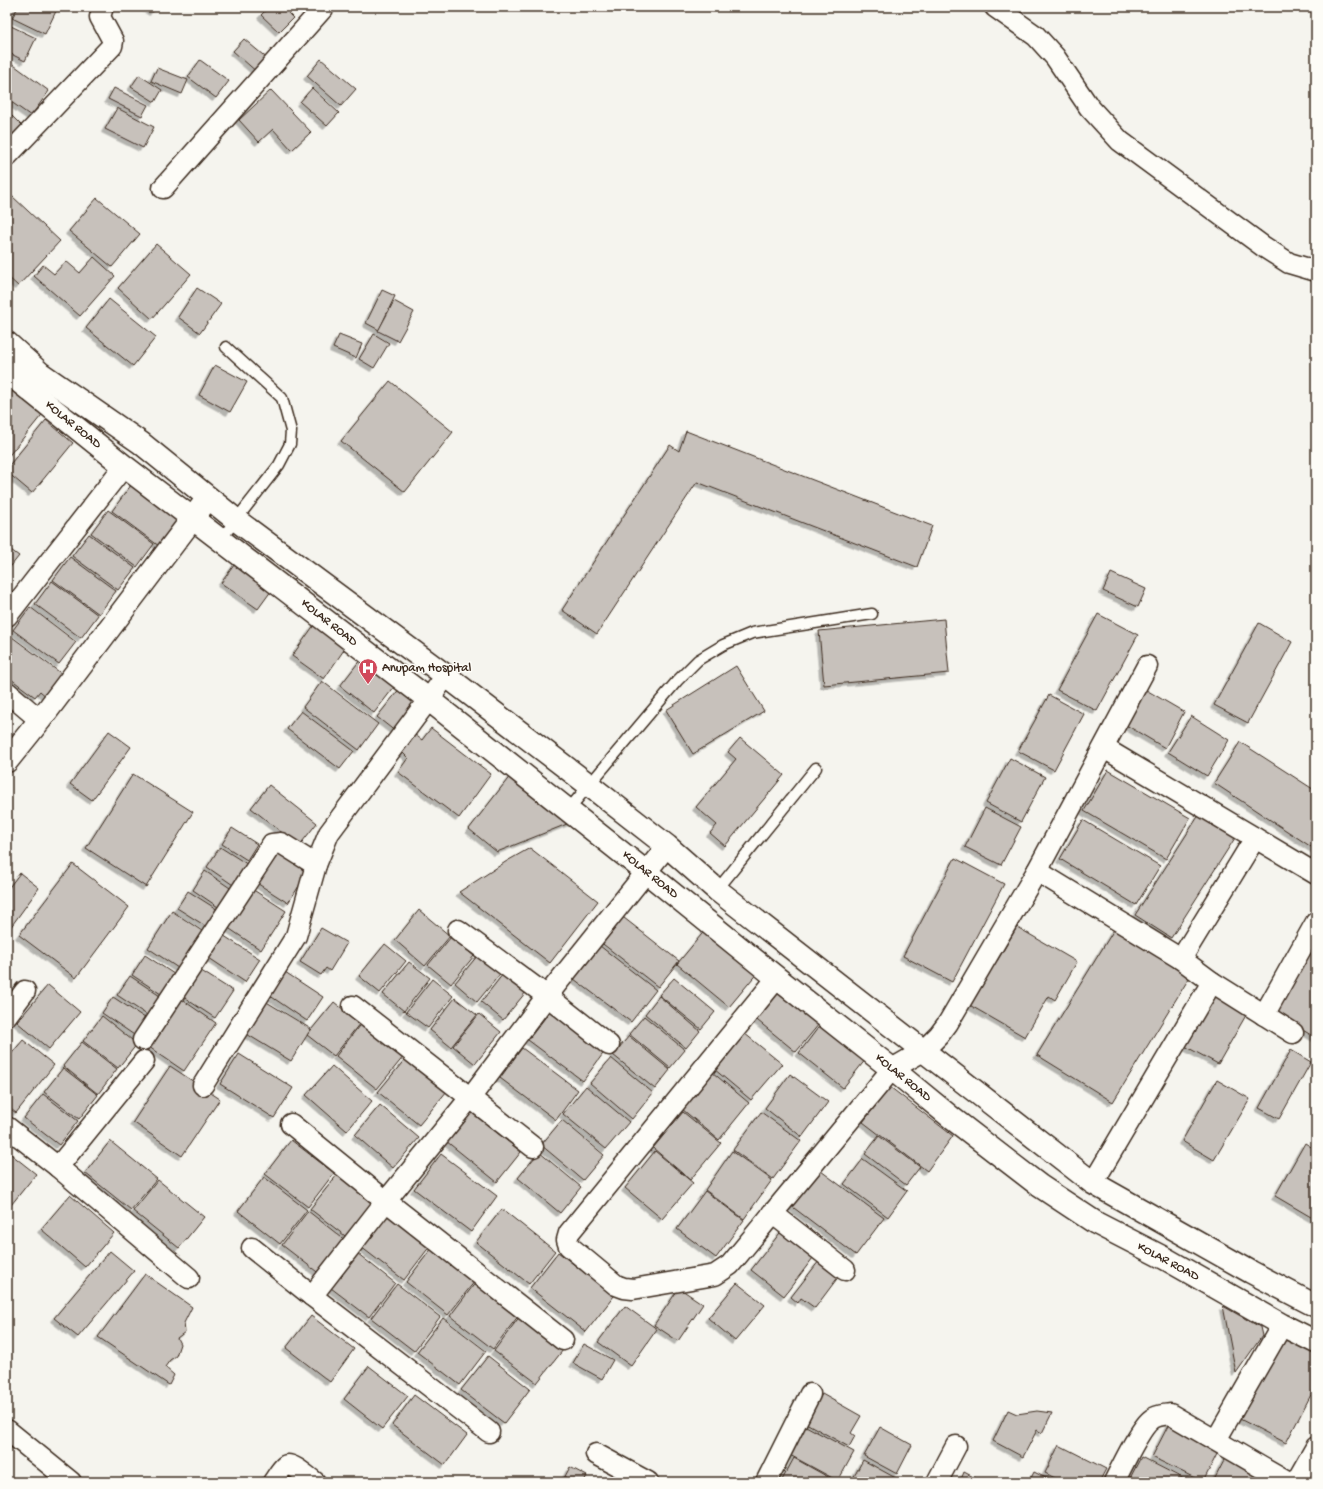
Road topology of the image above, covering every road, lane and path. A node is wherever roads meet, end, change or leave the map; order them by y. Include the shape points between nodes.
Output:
1 (103, 7) edge
2 (324, 7) edge
3 (995, 7) edge
4 (7, 156) edge
5 (163, 188) dead end
6 (1316, 271) edge
7 (7, 343) edge
8 (226, 347) dead end
9 (7, 372) edge
10 (124, 466) junction
11 (208, 498) junction
12 (193, 518) junction
13 (236, 520) junction
14 (221, 539) junction
15 (872, 614) dead end
16 (7, 616) edge
17 (1147, 666) dead end
18 (446, 676) junction
19 (7, 692) edge
20 (428, 699) junction
21 (40, 720) junction
22 (1104, 748) junction
23 (7, 761) edge
24 (816, 768) dead end
25 (589, 785) junction
26 (568, 810) junction
27 (1255, 838) junction
28 (667, 846) junction
29 (316, 865) junction
30 (1036, 871) junction
31 (646, 872) junction
32 (1316, 874) edge
33 (717, 890) junction
34 (1316, 922) edge
35 (458, 930) dead end
36 (1181, 959) junction
37 (777, 978) junction
38 (1212, 982) junction
39 (26, 991) dead end
40 (548, 996) junction
41 (353, 1006) dead end
42 (7, 1015) edge
43 (1264, 1015) junction
44 (1293, 1033) dead end
45 (143, 1040) dead end
46 (609, 1045) dead end
47 (923, 1051) junction
48 (144, 1061) dead end
49 (892, 1068) junction
50 (203, 1085) dead end
51 (470, 1098) junction
52 (291, 1124) dead end
53 (7, 1126) edge
54 (533, 1147) dead end
55 (58, 1167) junction
56 (1093, 1183) junction
57 (386, 1201) junction
58 (772, 1213) junction
59 (252, 1248) dead end
60 (844, 1270) dead end
61 (189, 1278) dead end
62 (312, 1296) junction
63 (1316, 1306) edge
64 (1282, 1325) junction
65 (563, 1340) dead end
66 (1316, 1342) edge
67 (810, 1394) dead end
68 (7, 1430) edge
69 (489, 1432) dead end
70 (1216, 1440) junction
71 (956, 1446) dead end
72 (1316, 1447) edge
73 (596, 1454) dead end
74 (71, 1482) edge
75 (273, 1482) edge
76 (315, 1482) edge
77 (648, 1482) edge
78 (766, 1482) edge
79 (937, 1482) edge
80 (1114, 1482) edge
81 (1287, 1482) edge
82 (1296, 1482) edge

1 - 4 street via 100,16 113,41 112,46
2 - 5 street
3 - 6 street via 1036,36 1055,57 1089,107 1120,141 1264,248 1289,263
7 - 11 main road, KOLAR ROAD via 40,373 141,443
8 - 13 lane via 282,398 291,431 290,444 279,465
9 - 10 main road, KOLAR ROAD
10 - 12 main road, KOLAR ROAD
10 - 16 street
11 - 12 main road
11 - 13 main road, KOLAR ROAD
12 - 14 main road, KOLAR ROAD
12 - 21 main road
13 - 14 lane
13 - 18 main road, KOLAR ROAD
14 - 20 main road, KOLAR ROAD
15 - 25 lane via 752,633 723,645 698,660 677,681
17 - 22 street
18 - 20 street
18 - 25 main road, KOLAR ROAD
19 - 21 street
20 - 26 main road, KOLAR ROAD
20 - 29 street via 329,833
21 - 23 main road
22 - 27 street
22 - 30 street
24 - 33 lane
25 - 26 lane
25 - 28 main road, KOLAR ROAD
26 - 31 main road, KOLAR ROAD
27 - 32 street
27 - 36 street
28 - 31 street
28 - 33 main road, KOLAR ROAD
29 - 45 street via 281,843 272,844
29 - 50 street via 296,936
30 - 36 street
30 - 47 street via 948,1023
31 - 37 main road, KOLAR ROAD
31 - 40 street
33 - 47 main road, KOLAR ROAD
34 - 43 street
35 - 40 street
36 - 38 street
37 - 49 main road, KOLAR ROAD
37 - 58 street via 569,1233 567,1240 569,1246 616,1285 633,1289 715,1275 723,1271
38 - 43 street
38 - 56 street
39 - 42 street
40 - 46 street
40 - 51 street
41 - 51 street
43 - 44 street
47 - 49 street
47 - 56 main road, KOLAR ROAD
48 - 55 street
49 - 58 street
49 - 64 main road, KOLAR ROAD via 1040,1186 1096,1223
51 - 54 street
51 - 57 street
52 - 57 street
53 - 55 street
55 - 61 street
56 - 63 main road, KOLAR ROAD
57 - 62 street
57 - 65 street
58 - 60 street
59 - 62 street
62 - 69 street
64 - 66 main road, KOLAR ROAD
64 - 70 street
67 - 78 street
68 - 74 street
70 - 80 street via 1170,1414 1152,1419 1143,1428
70 - 81 street
71 - 79 street
72 - 82 street
73 - 77 street
75 - 76 street via 288,1464

